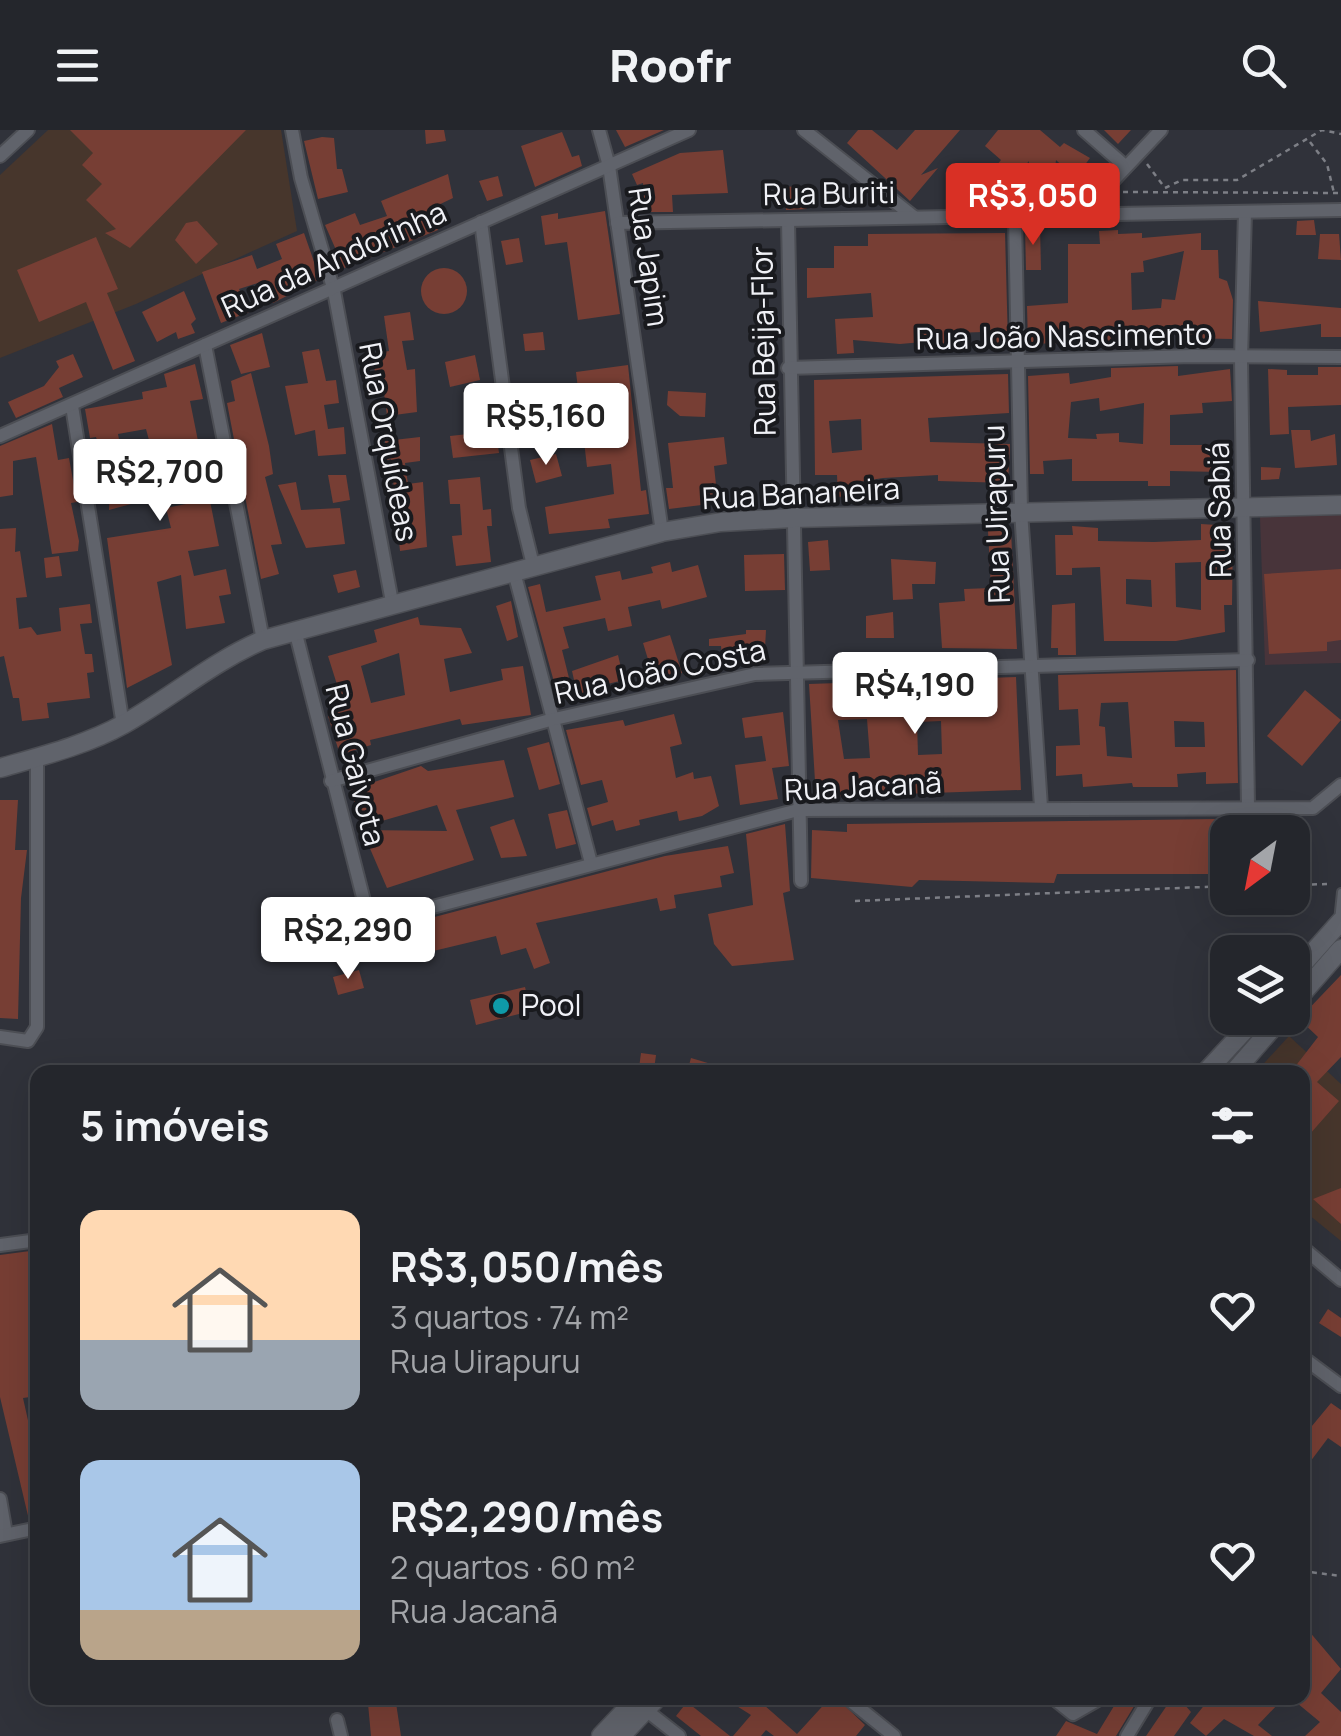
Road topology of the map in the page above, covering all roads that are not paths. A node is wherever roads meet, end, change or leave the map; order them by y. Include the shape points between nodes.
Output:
1 (28, 130) edge
2 (292, 130) edge
3 (599, 130) edge
4 (689, 130) edge
5 (804, 130) edge
6 (1084, 130) edge
7 (1161, 130) edge
8 (0, 156) edge
9 (609, 166) junction
10 (1125, 166) junction
11 (1341, 210) edge
12 (1245, 212) junction
13 (1080, 216) junction
14 (914, 217) junction
15 (1015, 218) junction
16 (788, 220) junction
17 (481, 222) junction
18 (617, 223) junction
19 (334, 291) junction
20 (205, 345) junction
21 (1341, 356) edge
22 (1242, 359) junction
23 (1018, 362) junction
24 (788, 368) junction
25 (72, 406) junction
26 (0, 436) edge
27 (1341, 505) edge
28 (1245, 507) junction
29 (1021, 511) junction
30 (793, 518) junction
31 (662, 532) junction
32 (533, 566) junction
33 (514, 572) junction
34 (392, 602) junction
35 (295, 630) junction
36 (263, 640) junction
37 (1248, 660) junction
38 (1028, 664) junction
39 (799, 671) junction
40 (550, 720) junction
41 (122, 725) junction
42 (37, 757) junction
43 (0, 768) edge
44 (331, 781) junction
45 (1340, 788) edge
46 (1248, 806) junction
47 (1041, 807) junction
48 (798, 810) junction
49 (591, 862) junction
50 (801, 881) dead end
51 (1341, 892) edge
52 (371, 911) joint
53 (1340, 923) edge
54 (1341, 949) edge
55 (1310, 956) edge
56 (1310, 984) edge
57 (1240, 1035) edge
58 (1266, 1035) edge
59 (0, 1037) edge
60 (1212, 1065) edge
61 (1240, 1065) edge
62 (30, 1241) edge
63 (0, 1244) edge
64 (1310, 1255) edge
65 (1341, 1280) edge
66 (1310, 1363) edge
67 (1341, 1386) edge
68 (0, 1499) edge
69 (30, 1530) edge
70 (3, 1535) edge
71 (638, 1705) edge
72 (640, 1705) edge
73 (647, 1705) edge
74 (856, 1705) edge
75 (1062, 1705) edge
76 (1090, 1705) edge
77 (1146, 1705) edge
78 (337, 1720) dead end
79 (341, 1736) edge
80 (600, 1736) edge
81 (621, 1736) edge
82 (679, 1736) edge
83 (894, 1736) edge
84 (1126, 1736) edge

1 - 8 street
2 - 19 street, Rua Orquídeas
3 - 9 street, Rua Japim
4 - 9 street, Rua da Andorinha
5 - 14 street
6 - 10 street
7 - 10 street
9 - 17 street, Rua da Andorinha
9 - 18 street, Rua Japim
10 - 13 street
11 - 12 street, Rua Buriti
12 - 13 street, Rua Buriti
12 - 22 street, Rua Sabiá
13 - 15 street, Rua Buriti
14 - 15 street, Rua Buriti
14 - 16 street, Rua Buriti
15 - 23 street, Rua Uirapuru
16 - 18 street, Rua Buriti
16 - 24 street, Rua Beija-Flor
17 - 19 street, Rua da Andorinha
17 - 32 street via 519,508
18 - 31 street, Rua Japim
19 - 20 street, Rua da Andorinha
19 - 34 street, Rua Orquídeas
20 - 25 street, Rua da Andorinha
20 - 36 street
21 - 22 street, Rua João Nascimento
22 - 23 street, Rua João Nascimento
22 - 28 street, Rua Sabiá
23 - 24 street, Rua João Nascimento
23 - 29 street, Rua Uirapuru
24 - 30 street, Rua Beija-Flor
25 - 26 street, Rua da Andorinha
25 - 41 street
27 - 28 street, Rua Bananeira
28 - 29 street, Rua Bananeira
28 - 37 street, Rua Sabiá
29 - 30 street, Rua Bananeira
29 - 38 street, Rua Uirapuru
30 - 31 street, Rua Bananeira
30 - 39 street, Rua Beija-Flor
31 - 32 street, Rua Bananeira
32 - 33 street, Rua Bananeira
33 - 34 street, Rua Bananeira
33 - 40 street
34 - 35 street, Rua Bananeira
35 - 36 street, Rua Bananeira
35 - 44 street, Rua Gaivota
36 - 41 street, Rua Bananeira via 225,656
37 - 38 street, Rua João Costa
37 - 46 street, Rua Sabiá
38 - 39 street, Rua João Costa
38 - 47 street, Rua Uirapuru
39 - 40 street, Rua João Costa via 755,674
39 - 48 street, Rua Beija-Flor
40 - 44 street, Rua João Costa
40 - 49 street
41 - 42 street, Rua Bananeira
42 - 43 street, Rua Bananeira
42 - 59 street via 37,1027 33,1038
44 - 52 street, Rua Gaivota
45 - 46 street, Rua Jacanã via 1313,808
46 - 47 street, Rua Jacanã
47 - 48 street, Rua Jacanã
48 - 49 street, Rua Jacanã
48 - 50 street, Rua Beija-Flor
49 - 52 street, Rua Jacanã via 391,918
51 - 53 lane
53 - 55 street
54 - 56 street
57 - 60 street
58 - 61 street
62 - 63 street
64 - 65 street
66 - 67 street
68 - 70 street
69 - 70 street
71 - 80 street
72 - 81 street
73 - 82 street
74 - 83 street
75 - 76 street via 1074,1714
77 - 84 street
78 - 79 street

